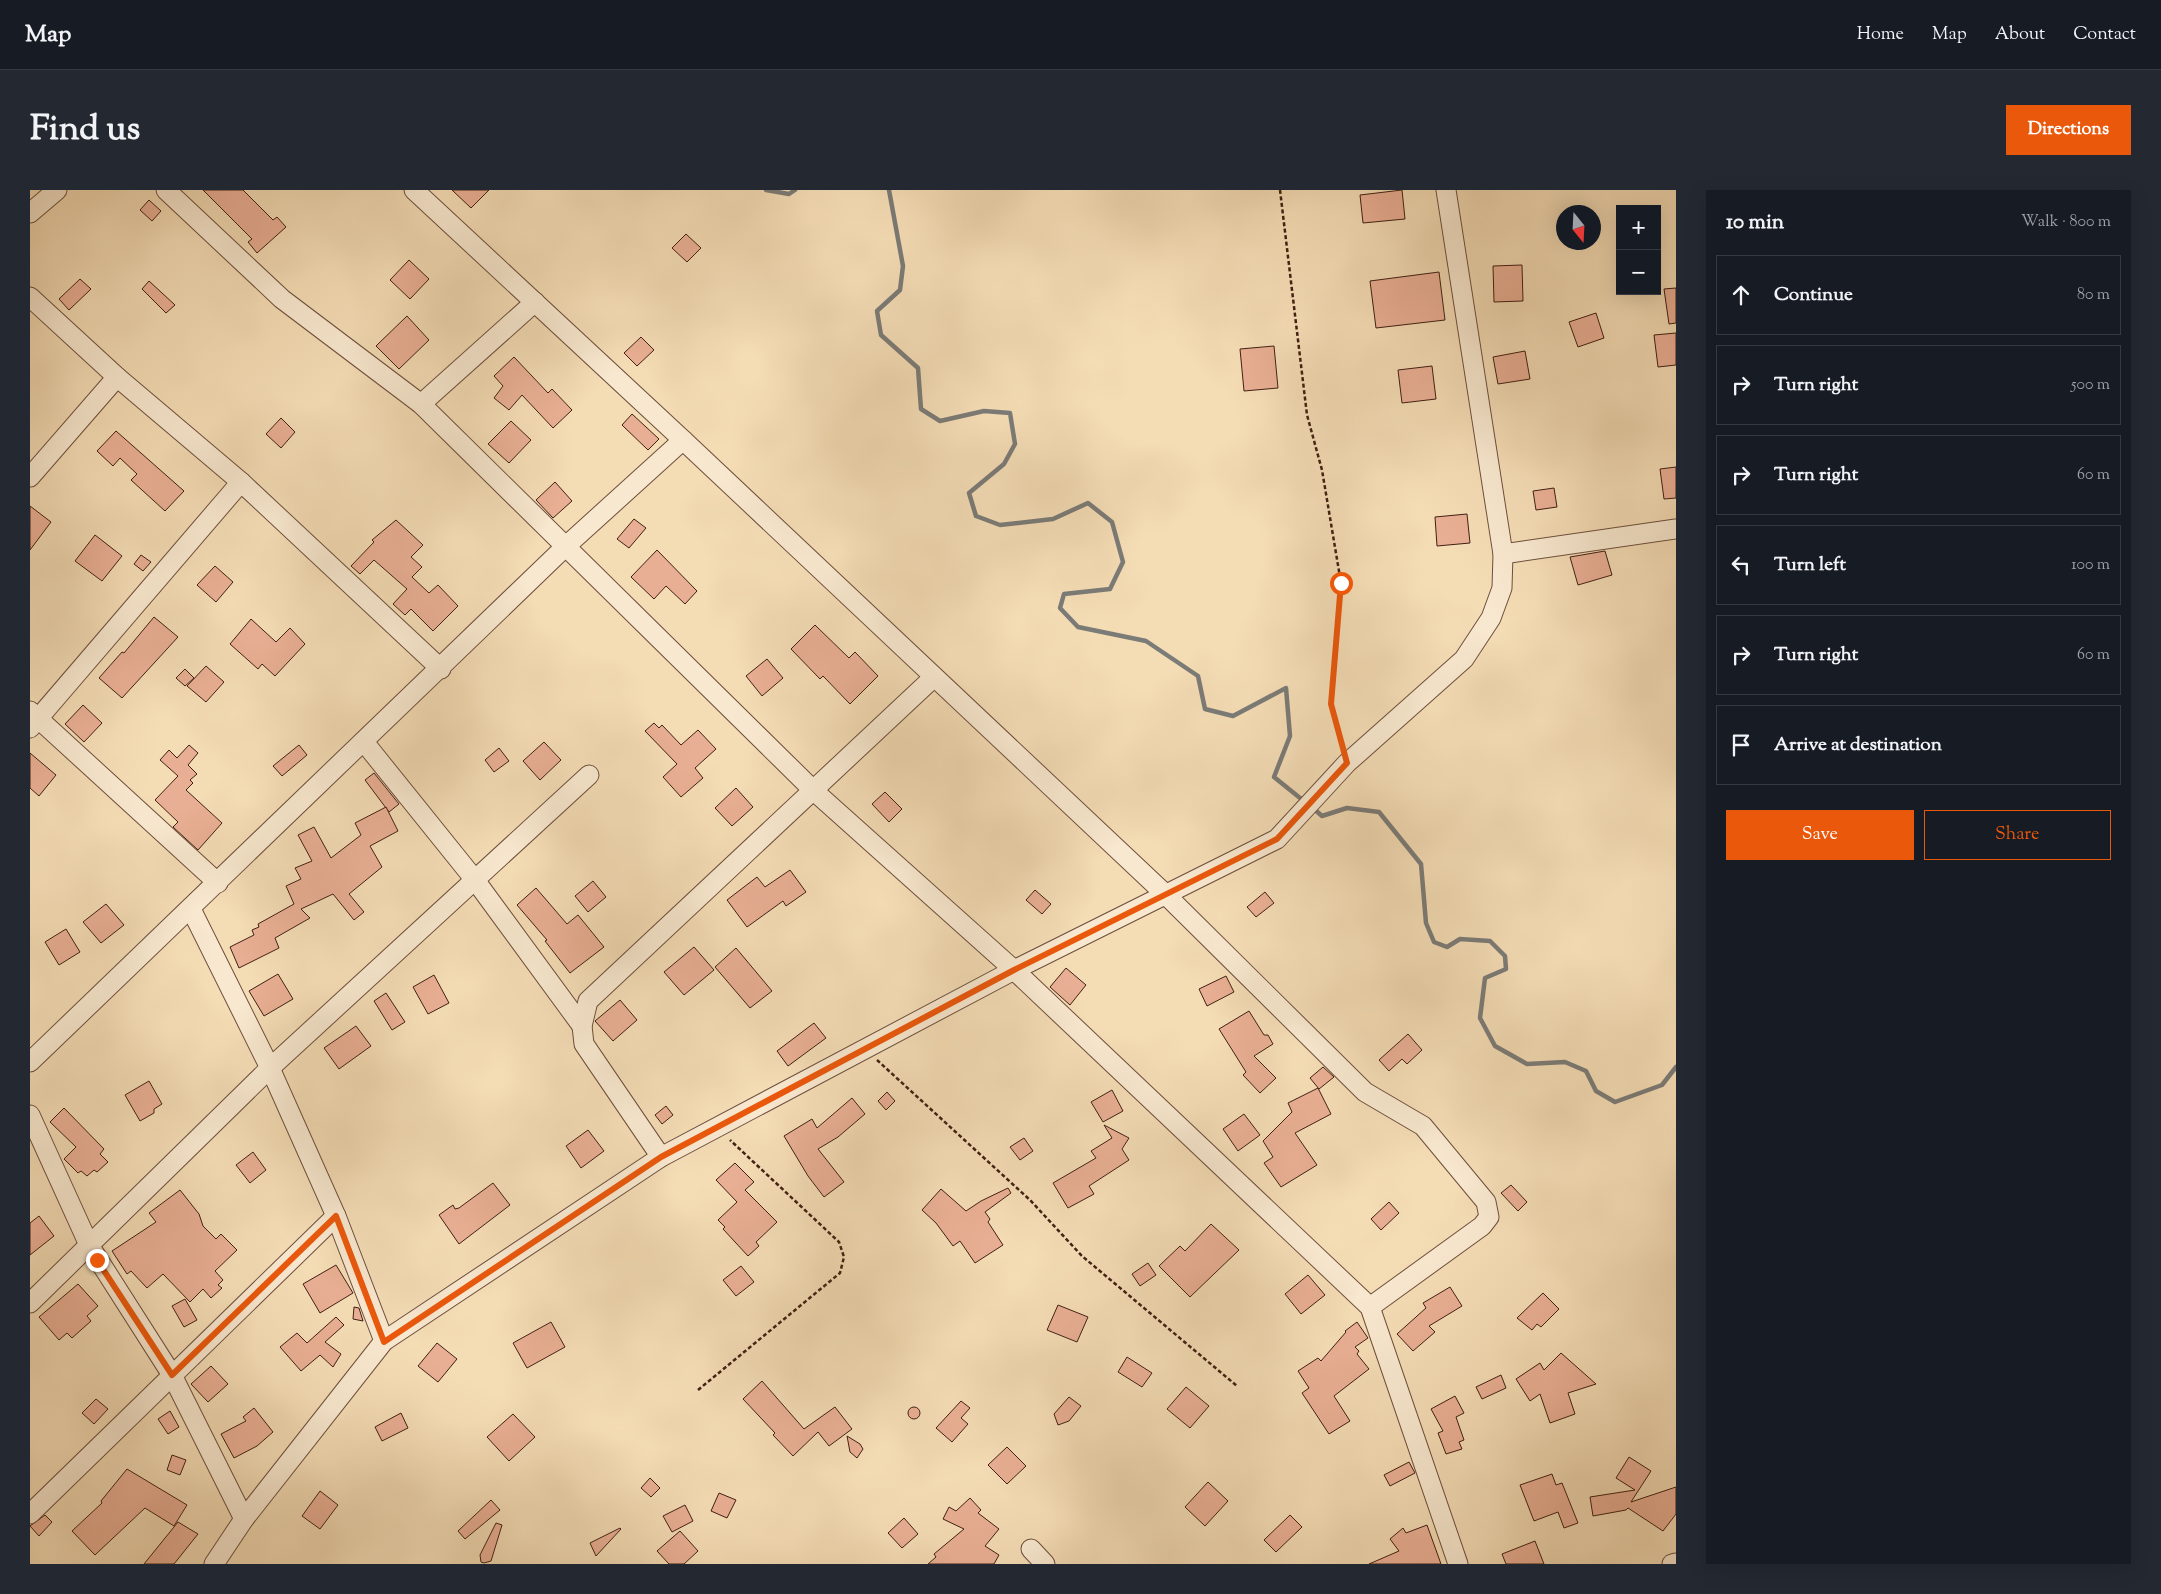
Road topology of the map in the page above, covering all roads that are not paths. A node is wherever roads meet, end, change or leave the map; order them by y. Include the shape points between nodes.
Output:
1 (56, 190) edge
2 (166, 190) edge
3 (414, 190) edge
4 (1446, 190) edge
5 (30, 213) edge
6 (30, 297) edge
7 (535, 302) junction
8 (117, 377) junction
9 (421, 404) junction
10 (683, 440) junction
11 (30, 477) edge
12 (241, 482) junction
13 (1676, 529) edge
14 (565, 548) junction
15 (1502, 554) junction
16 (441, 669) junction
17 (934, 677) junction
18 (33, 719) edge
19 (364, 742) junction
20 (589, 775) dead end
21 (814, 791) junction
22 (475, 880) junction
23 (218, 883) junction
24 (1164, 894) junction
25 (190, 909) junction
26 (1014, 970) junction
27 (582, 1026) junction
28 (30, 1062) edge
29 (270, 1068) junction
30 (30, 1115) edge
31 (661, 1157) junction
32 (336, 1216) junction
33 (89, 1245) junction
34 (30, 1303) edge
35 (1370, 1308) junction
36 (384, 1342) junction
37 (172, 1375) junction
38 (30, 1514) edge
39 (244, 1519) junction
40 (1031, 1549) dead end
41 (1676, 1563) edge
42 (214, 1564) edge
43 (1045, 1564) edge
44 (1458, 1564) edge
45 (1672, 1564) edge

1 - 5 street
2 - 9 street via 282,299
3 - 7 street
4 - 15 street
6 - 8 street
7 - 9 street
7 - 10 street
8 - 11 street
8 - 12 street
9 - 14 street
10 - 14 street
10 - 17 street
12 - 16 street
12 - 18 street
13 - 15 street
14 - 16 street
14 - 21 street
15 - 24 street via 1502,588 1492,618 1464,659 1347,763 1277,839
16 - 19 street
17 - 21 street
17 - 24 street
18 - 23 street
19 - 22 street
19 - 23 street
20 - 22 street
21 - 26 street
21 - 27 street via 588,1001
22 - 27 street
22 - 29 street
23 - 25 street
24 - 26 street
24 - 35 street via 1365,1092 1423,1126 1486,1202 1490,1217 1482,1226
25 - 28 street
25 - 29 street
26 - 31 street
26 - 35 street
27 - 31 street via 584,1044
29 - 32 street
29 - 33 street
30 - 33 street
31 - 36 street
32 - 36 street
32 - 37 street
33 - 34 street
33 - 37 street
35 - 44 street
36 - 39 street
37 - 38 street
37 - 39 street
39 - 42 street
40 - 43 street
41 - 45 street

